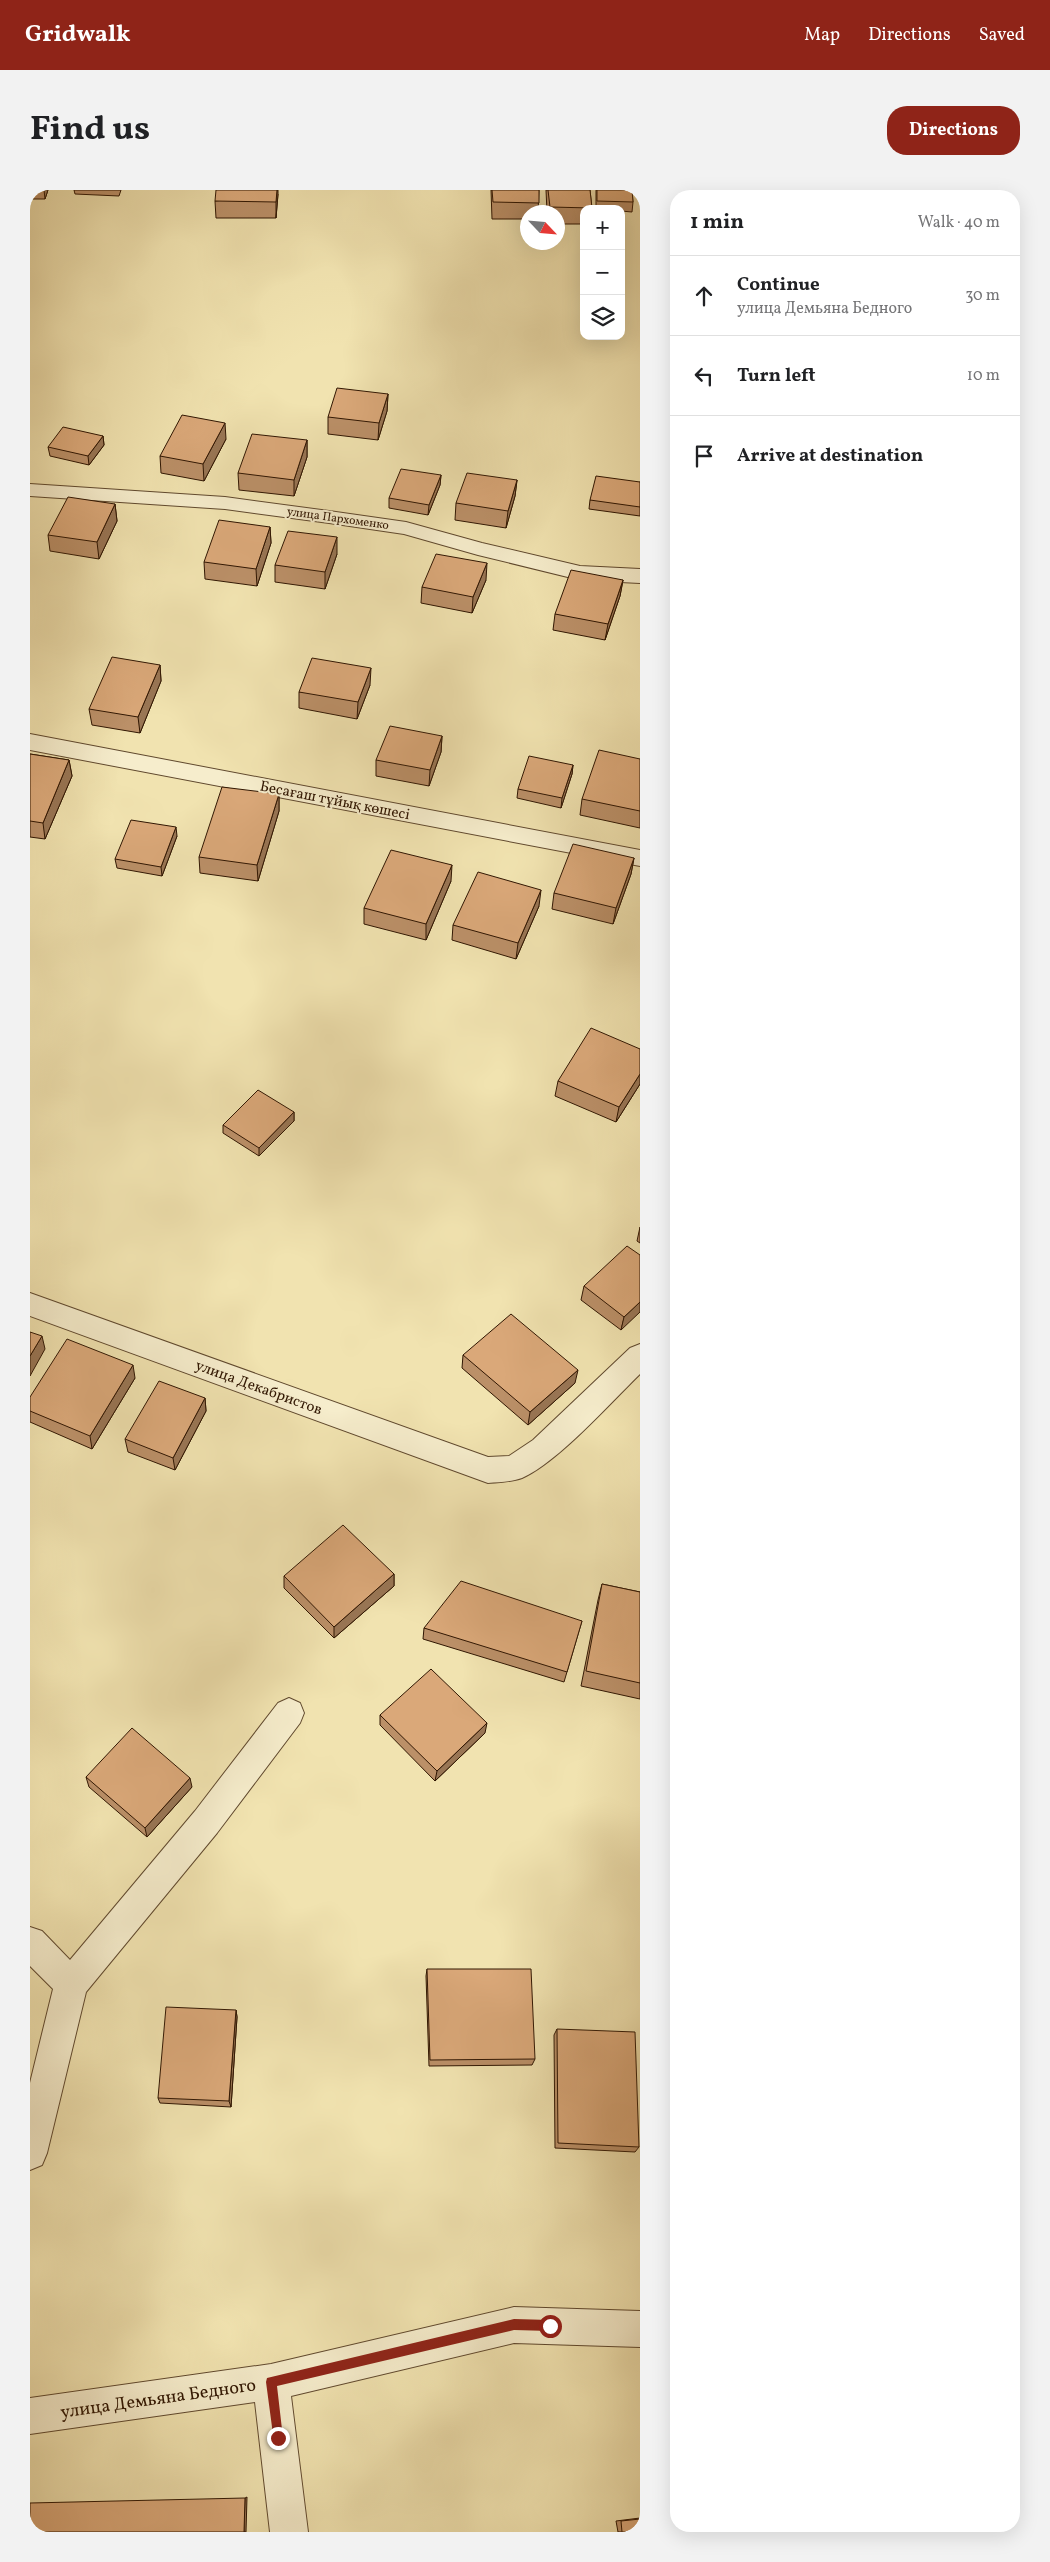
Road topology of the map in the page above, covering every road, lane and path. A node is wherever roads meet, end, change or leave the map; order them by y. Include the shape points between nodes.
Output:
1 (30, 490) edge
2 (640, 576) edge
3 (30, 742) edge
4 (640, 858) edge
5 (30, 1304) edge
6 (640, 1356) edge
7 (289, 1713) dead end
8 (30, 1943) edge
9 (71, 1984) junction
10 (30, 2153) edge
11 (640, 2329) edge
12 (271, 2382) junction
13 (30, 2416) edge
14 (290, 2532) edge

1 - 2 street, улица Пархоменко via 225,503 348,519 406,528 580,573
3 - 4 street, Бесағаш тұйық көшесі
5 - 6 street, улица Декабристов via 488,1470 514,1468 543,1449
7 - 9 street via 206,1822
8 - 9 street
9 - 10 street
11 - 12 street, улица Демьяна Бедного via 514,2324
12 - 13 street, улица Демьяна Бедного
12 - 14 street

